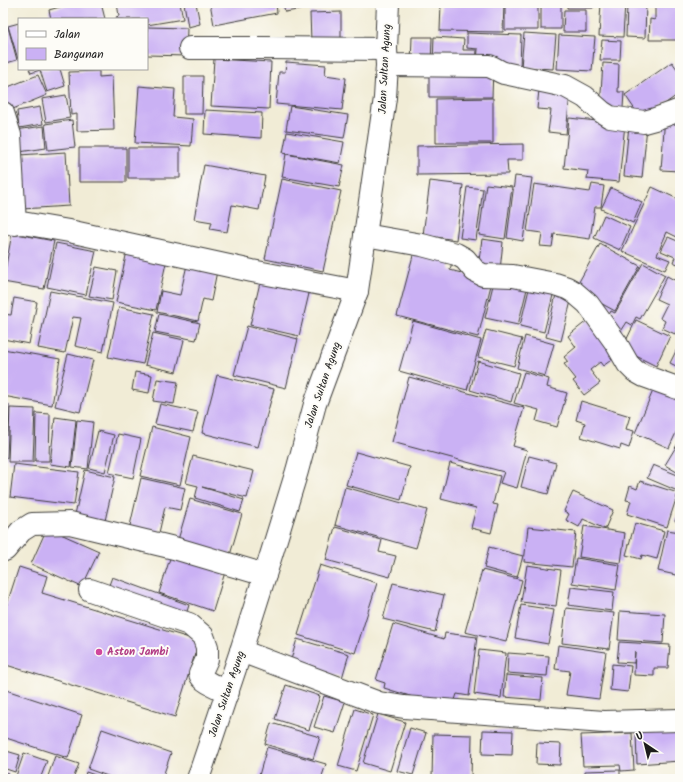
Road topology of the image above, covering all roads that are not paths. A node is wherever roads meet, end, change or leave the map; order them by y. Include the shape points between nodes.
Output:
1 (388, 3) edge
2 (190, 48) dead end
3 (386, 57) junction
4 (680, 110) edge
5 (3, 113) edge
6 (9, 224) edge
7 (365, 235) junction
8 (357, 290) junction
9 (680, 389) edge
10 (4, 553) edge
11 (265, 575) junction
12 (90, 590) dead end
13 (241, 651) junction
14 (228, 692) junction
15 (680, 720) edge
16 (198, 779) edge

1 - 3 main road, Jalan Sultan Agung
2 - 3 main road via 263,48
3 - 4 main road via 493,67 504,73 565,86 585,97 610,117 626,120 644,122
3 - 7 main road, Jalan Sultan Agung via 385,98
5 - 6 main road via 10,135
6 - 8 main road via 22,223 69,231 252,271
7 - 8 main road, Jalan Sultan Agung
7 - 9 main road via 456,254 483,275 513,276 555,284 570,290 588,304 628,364 644,376
8 - 11 main road, Jalan Sultan Agung via 314,404 297,471
10 - 11 main road via 21,531 32,524 70,523 174,548
11 - 13 main road, Jalan Sultan Agung
12 - 14 main road via 189,624 203,636 207,647 207,659 200,677
13 - 14 main road, Jalan Sultan Agung
13 - 15 main road via 379,703 404,707 604,722
14 - 16 main road, Jalan Sultan Agung

